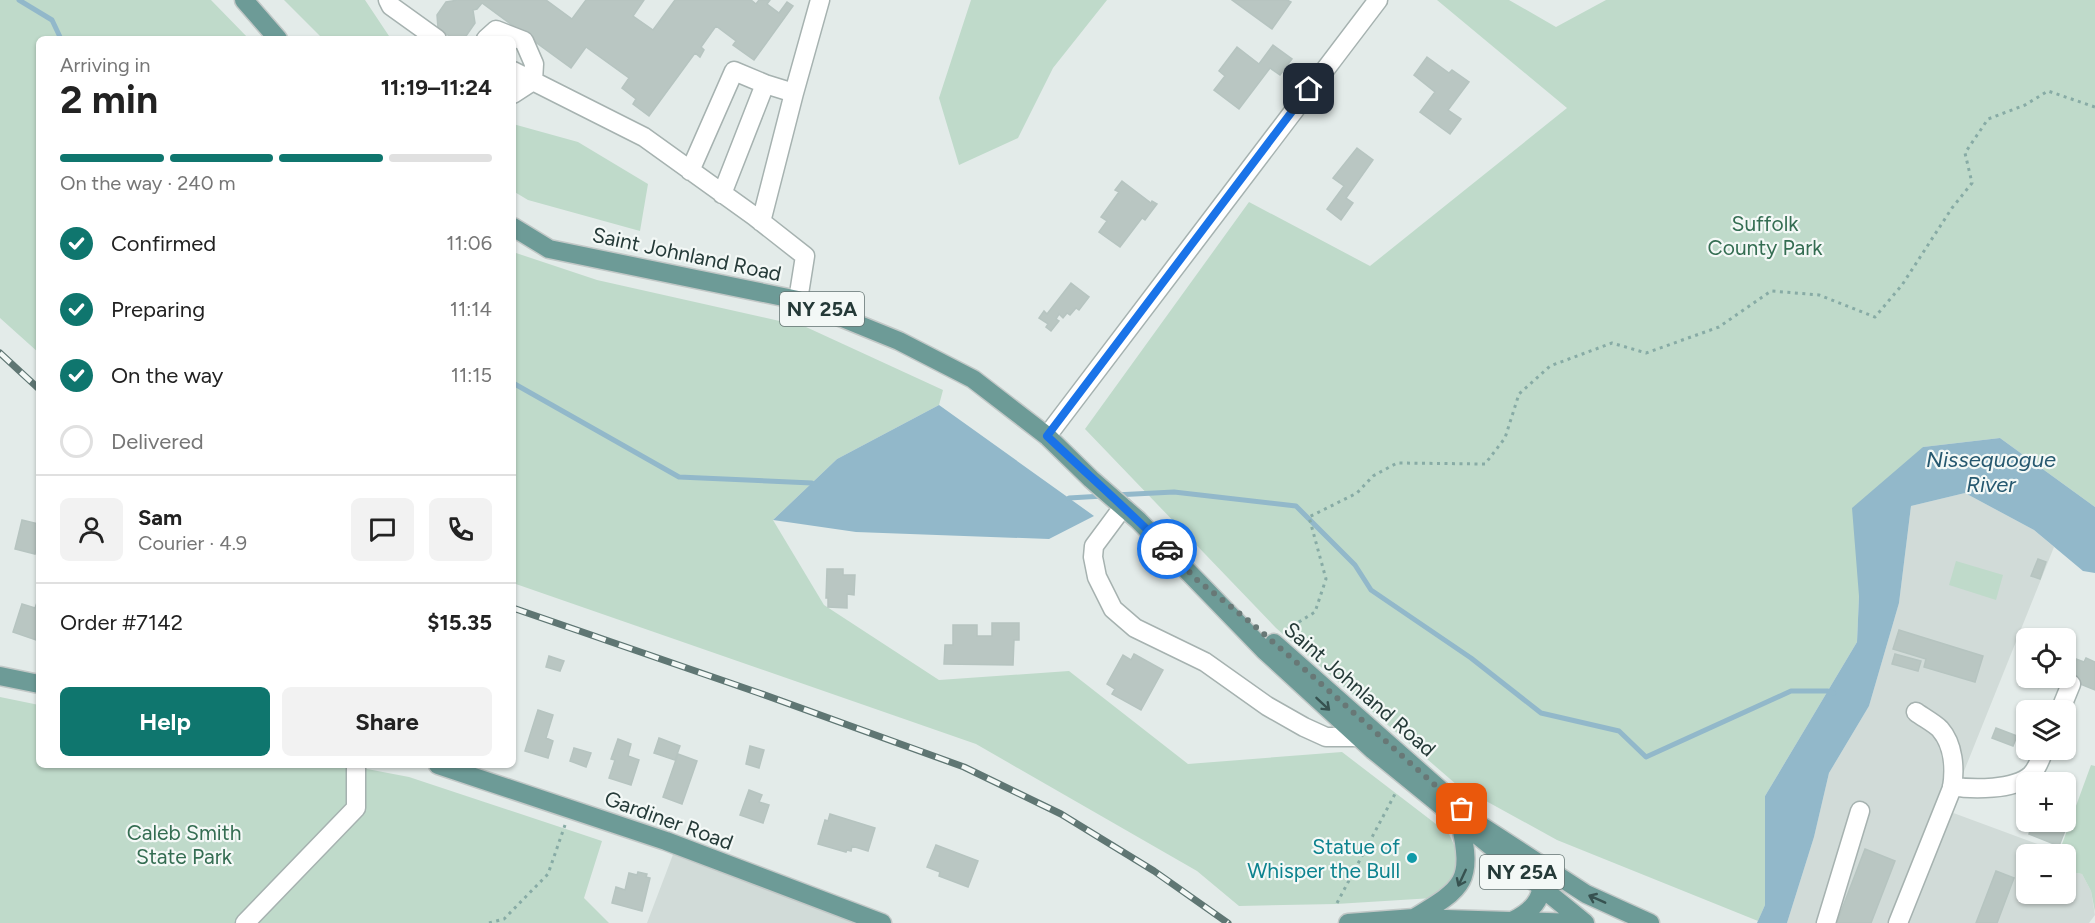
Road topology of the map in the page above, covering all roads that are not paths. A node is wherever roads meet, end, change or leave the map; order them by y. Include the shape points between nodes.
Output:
1 (244, 0) edge
2 (388, 0) edge
3 (820, 0) edge
4 (1378, 0) edge
5 (275, 36) edge
6 (433, 36) edge
7 (489, 36) edge
8 (511, 36) edge
9 (516, 38) edge
10 (516, 72) edge
11 (533, 81) junction
12 (765, 84) junction
13 (516, 92) edge
14 (794, 93) junction
15 (690, 171) junction
16 (722, 194) junction
17 (761, 222) junction
18 (516, 229) edge
19 (798, 300) junction
20 (1047, 436) junction
21 (1123, 507) junction
22 (1196, 579) junction
23 (0, 676) edge
24 (36, 683) edge
25 (1916, 712) dead end
26 (1358, 737) junction
27 (2040, 760) edge
28 (356, 768) edge
29 (447, 768) edge
30 (1952, 786) junction
31 (1860, 811) dead end
32 (1460, 821) junction
33 (1535, 861) junction
34 (1542, 888) junction
35 (1414, 918) junction
36 (1512, 921) junction
37 (245, 923) edge
38 (882, 923) edge
39 (1348, 923) edge
40 (1578, 923) edge
41 (1585, 923) edge
42 (1650, 923) edge
43 (1826, 923) edge
44 (1898, 923) edge

1 - 5 main road
2 - 6 street
3 - 14 street
4 - 20 street
7 - 8 street via 496,30
9 - 11 street via 524,41 534,64
10 - 11 street
11 - 13 street
11 - 15 street via 644,138
12 - 14 street
12 - 15 street via 734,71
12 - 16 street
14 - 17 street
15 - 16 street
16 - 17 street
17 - 19 street via 805,256
18 - 19 main road, Saint Johnland Road / NY 25A via 549,249
19 - 20 main road, Saint Johnland Road / NY 25A via 899,341 973,379
20 - 21 main road, Saint Johnland Road / NY 25A
21 - 22 main road, Saint Johnland Road / NY 25A
21 - 26 street via 1094,546 1097,577 1113,609 1135,628 1205,662 1304,728 1326,736
22 -> 26 main road, Saint Johnland Road / NY 25A via 1264,650
22 - 33 main road, Saint Johnland Road / NY 25A via 1302,666 1486,829
23 - 24 main road
25 - 30 street via 1940,729 1951,747
26 - 32 main road, Saint Johnland Road / NY 25A
27 - 30 street via 2030,776 2015,783 1982,789
28 - 37 street via 356,808
29 - 38 main road, Gardiner Road via 666,841
30 - 44 street
31 - 43 street
32 - 34 main road, Saint Johnland Road / NY 25A
32 -> 35 main road via 1466,859 1462,879 1443,901
33 - 34 main road via 1542,875
42 -> 33 main road, Saint Johnland Road / NY 25A via 1586,894
34 - 36 main road via 1530,911
34 - 41 main road, Saint Johnland Road / NY 25A
35 - 36 main road
35 - 39 main road
36 - 40 main road

